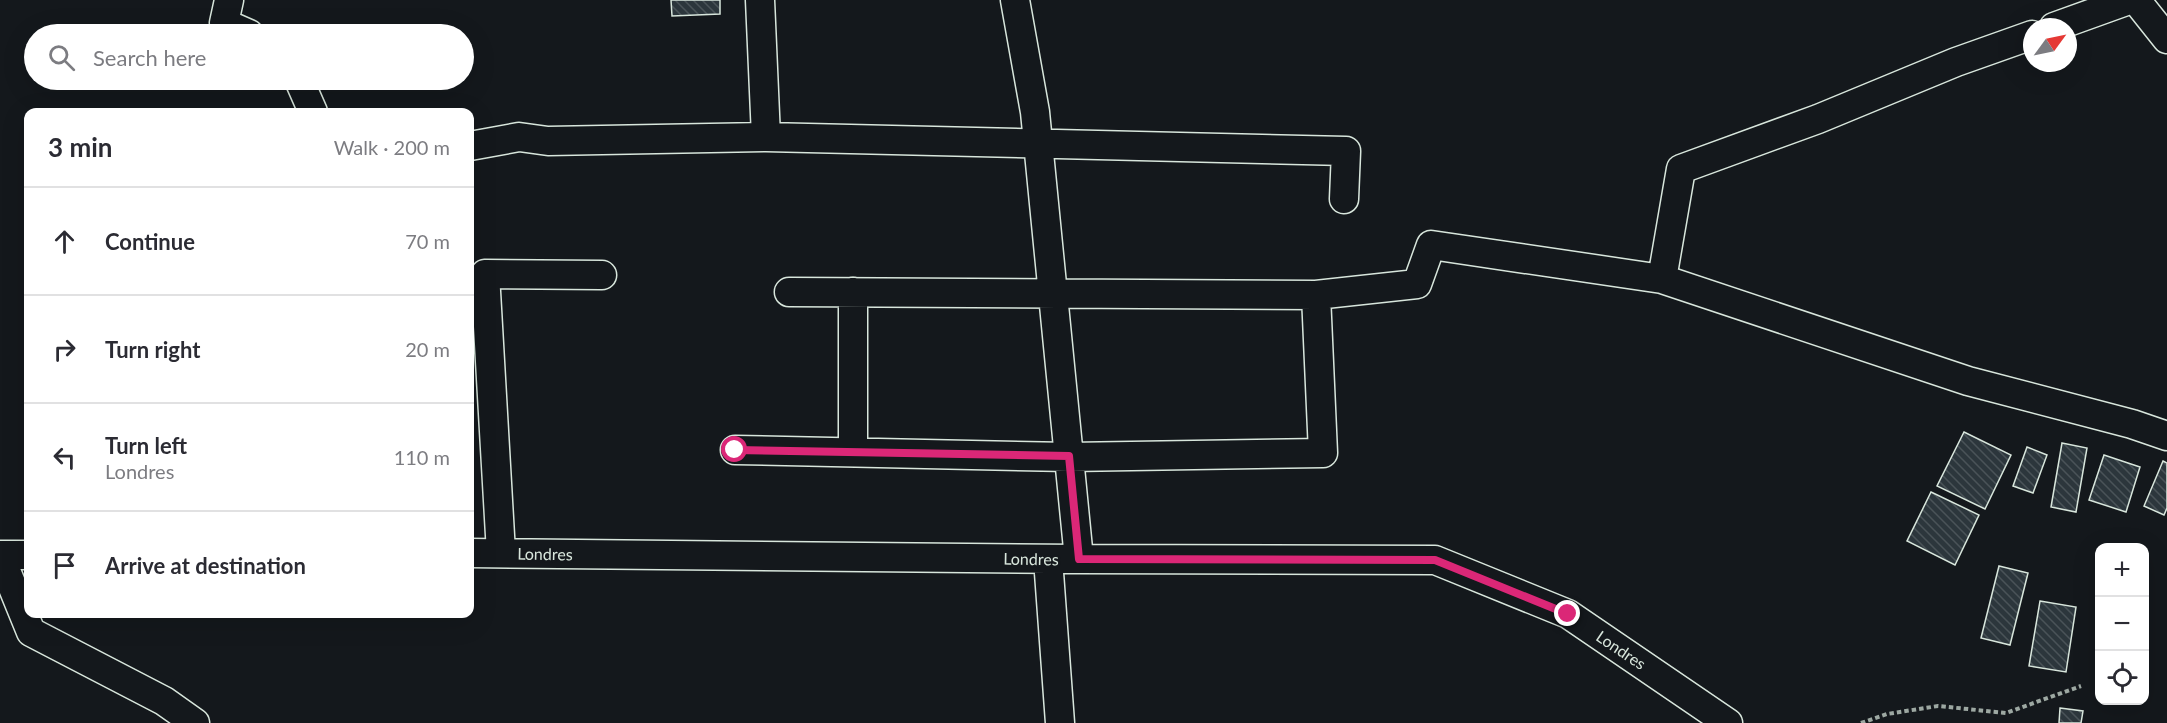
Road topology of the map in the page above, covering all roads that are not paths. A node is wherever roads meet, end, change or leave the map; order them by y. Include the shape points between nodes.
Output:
1 (228, 0) edge
2 (760, 0) edge
3 (1015, 0) edge
4 (2129, 0) edge
5 (2136, 0) edge
6 (2077, 19) edge
7 (226, 24) edge
8 (2023, 38) edge
9 (2167, 39) edge
10 (303, 90) edge
11 (310, 108) edge
12 (766, 137) junction
13 (1038, 144) junction
14 (474, 145) edge
15 (1344, 199) dead end
16 (602, 275) dead end
17 (1662, 279) junction
18 (789, 292) dead end
19 (853, 292) junction
20 (1053, 294) junction
21 (1316, 295) junction
22 (2167, 436) edge
23 (735, 450) dead end
24 (853, 452) junction
25 (1069, 456) junction
26 (474, 553) edge
27 (501, 553) junction
28 (24, 555) edge
29 (0, 556) edge
30 (1048, 559) junction
31 (1079, 559) junction
32 (24, 615) edge
33 (25, 618) edge
34 (195, 723) edge
35 (1060, 723) edge
36 (1728, 723) edge

1 - 7 street
2 - 12 street
3 - 13 street
4 - 6 street
5 - 9 street
8 - 17 street via 1681,169
10 - 11 street
12 - 13 street
12 - 14 street via 548,141 519,136
13 - 15 street via 1346,151
13 - 20 street
16 - 27 street via 485,274
17 - 21 street via 1431,245 1417,284
17 - 22 street via 1968,381
18 - 19 street
19 - 20 street
19 - 24 street
20 - 21 street
20 - 25 street
21 - 25 street via 1323,453
23 - 24 street
24 - 25 street
25 - 31 street
26 - 27 street, Londres
27 - 30 street, Londres
28 - 29 street
29 - 32 street
30 - 31 street, Londres
30 - 35 street
31 - 36 street, Londres via 1435,560 1568,614
33 - 34 street via 31,632 164,701

